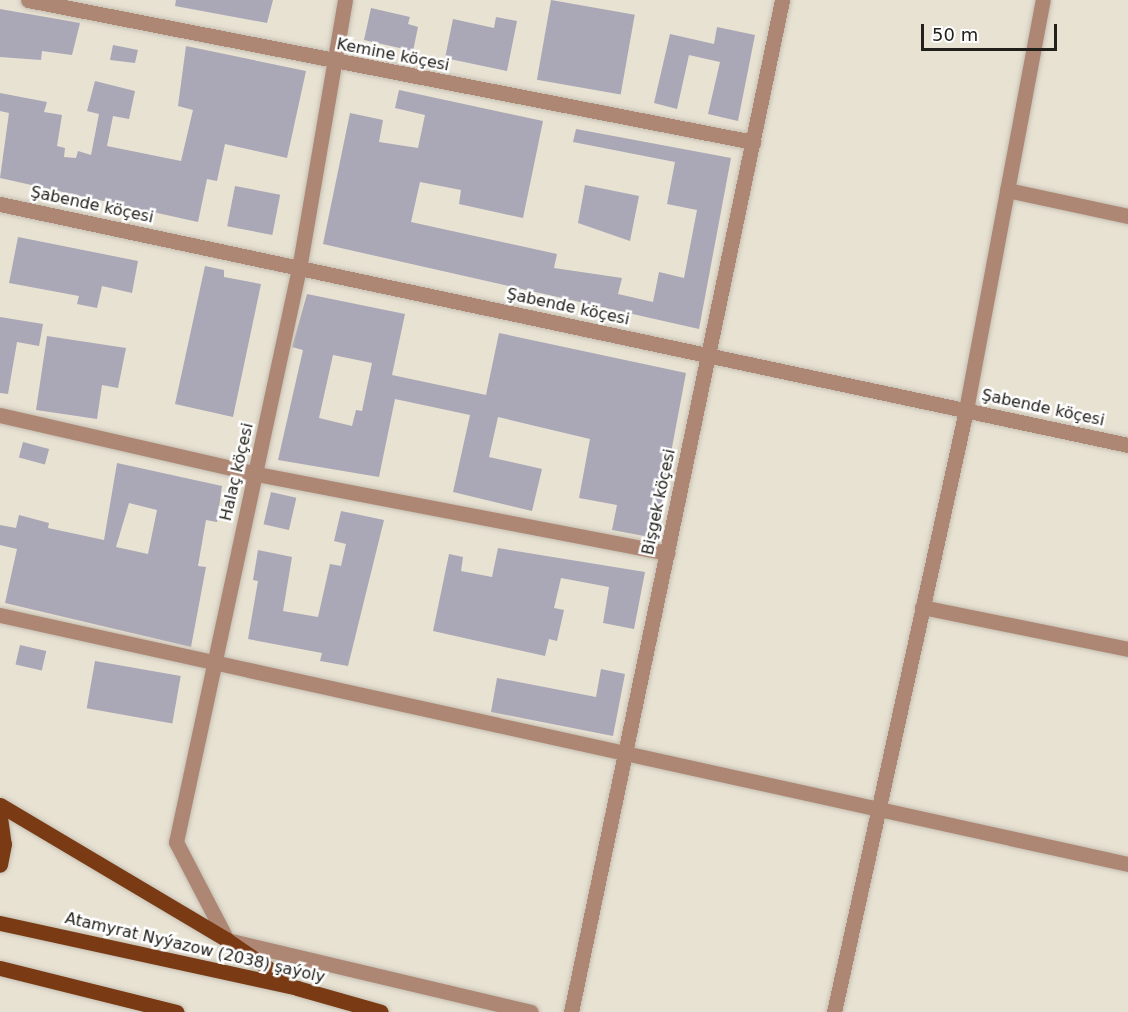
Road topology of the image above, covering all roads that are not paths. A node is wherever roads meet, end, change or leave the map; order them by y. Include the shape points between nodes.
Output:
1 (28, 0) edge
2 (345, 0) edge
3 (782, 0) edge
4 (1043, 0) edge
5 (334, 63) junction
6 (753, 142) junction
7 (1007, 190) junction
8 (0, 204) edge
9 (1128, 216) edge
10 (298, 268) junction
11 (708, 355) junction
12 (966, 410) junction
13 (0, 415) edge
14 (1128, 445) edge
15 (257, 474) junction
16 (667, 554) junction
17 (922, 607) junction
18 (0, 615) edge
19 (1128, 649) edge
20 (211, 662) junction
21 (625, 754) junction
22 (0, 805) edge
23 (877, 808) junction
24 (0, 817) edge
25 (1128, 864) edge
26 (0, 865) edge
27 (0, 923) edge
28 (227, 940) junction
29 (0, 968) edge
30 (297, 988) junction
31 (177, 1012) edge
32 (381, 1012) edge
33 (531, 1012) edge
34 (571, 1012) edge
35 (834, 1012) edge

1 - 5 street, Kemine köçesi
2 - 5 street, Halaç köçesi
3 - 6 street, Bişgek köçesi
4 - 7 street
5 - 6 street, Kemine köçesi
5 - 10 street, Halaç köçesi
6 - 11 street, Bişgek köçesi
7 - 9 street
7 - 12 street
8 - 10 street, Şabende köçesi
10 - 11 street, Şabende köçesi
10 - 15 street, Halaç köçesi
11 - 12 street, Şabende köçesi
11 - 16 street, Bişgek köçesi
12 - 14 street, Şabende köçesi
12 - 17 street
13 - 15 street
15 - 16 street
15 - 20 street, Halaç köçesi
16 - 21 street, Bişgek köçesi
17 - 19 street
17 - 23 street
18 - 20 street
20 - 21 street
20 - 28 street, Halaç köçesi via 176,842
21 - 23 street
21 - 34 street, Bişgek köçesi
22 - 28 main road
23 - 25 street
23 - 35 street
24 - 26 main road via 4,844
27 - 30 main road, Atamyrat Nyýazow (2038) şaýoly
28 - 30 main road
28 - 33 street
29 - 31 main road
30 - 32 main road, Atamyrat Nyýazow (2038) şaýoly

